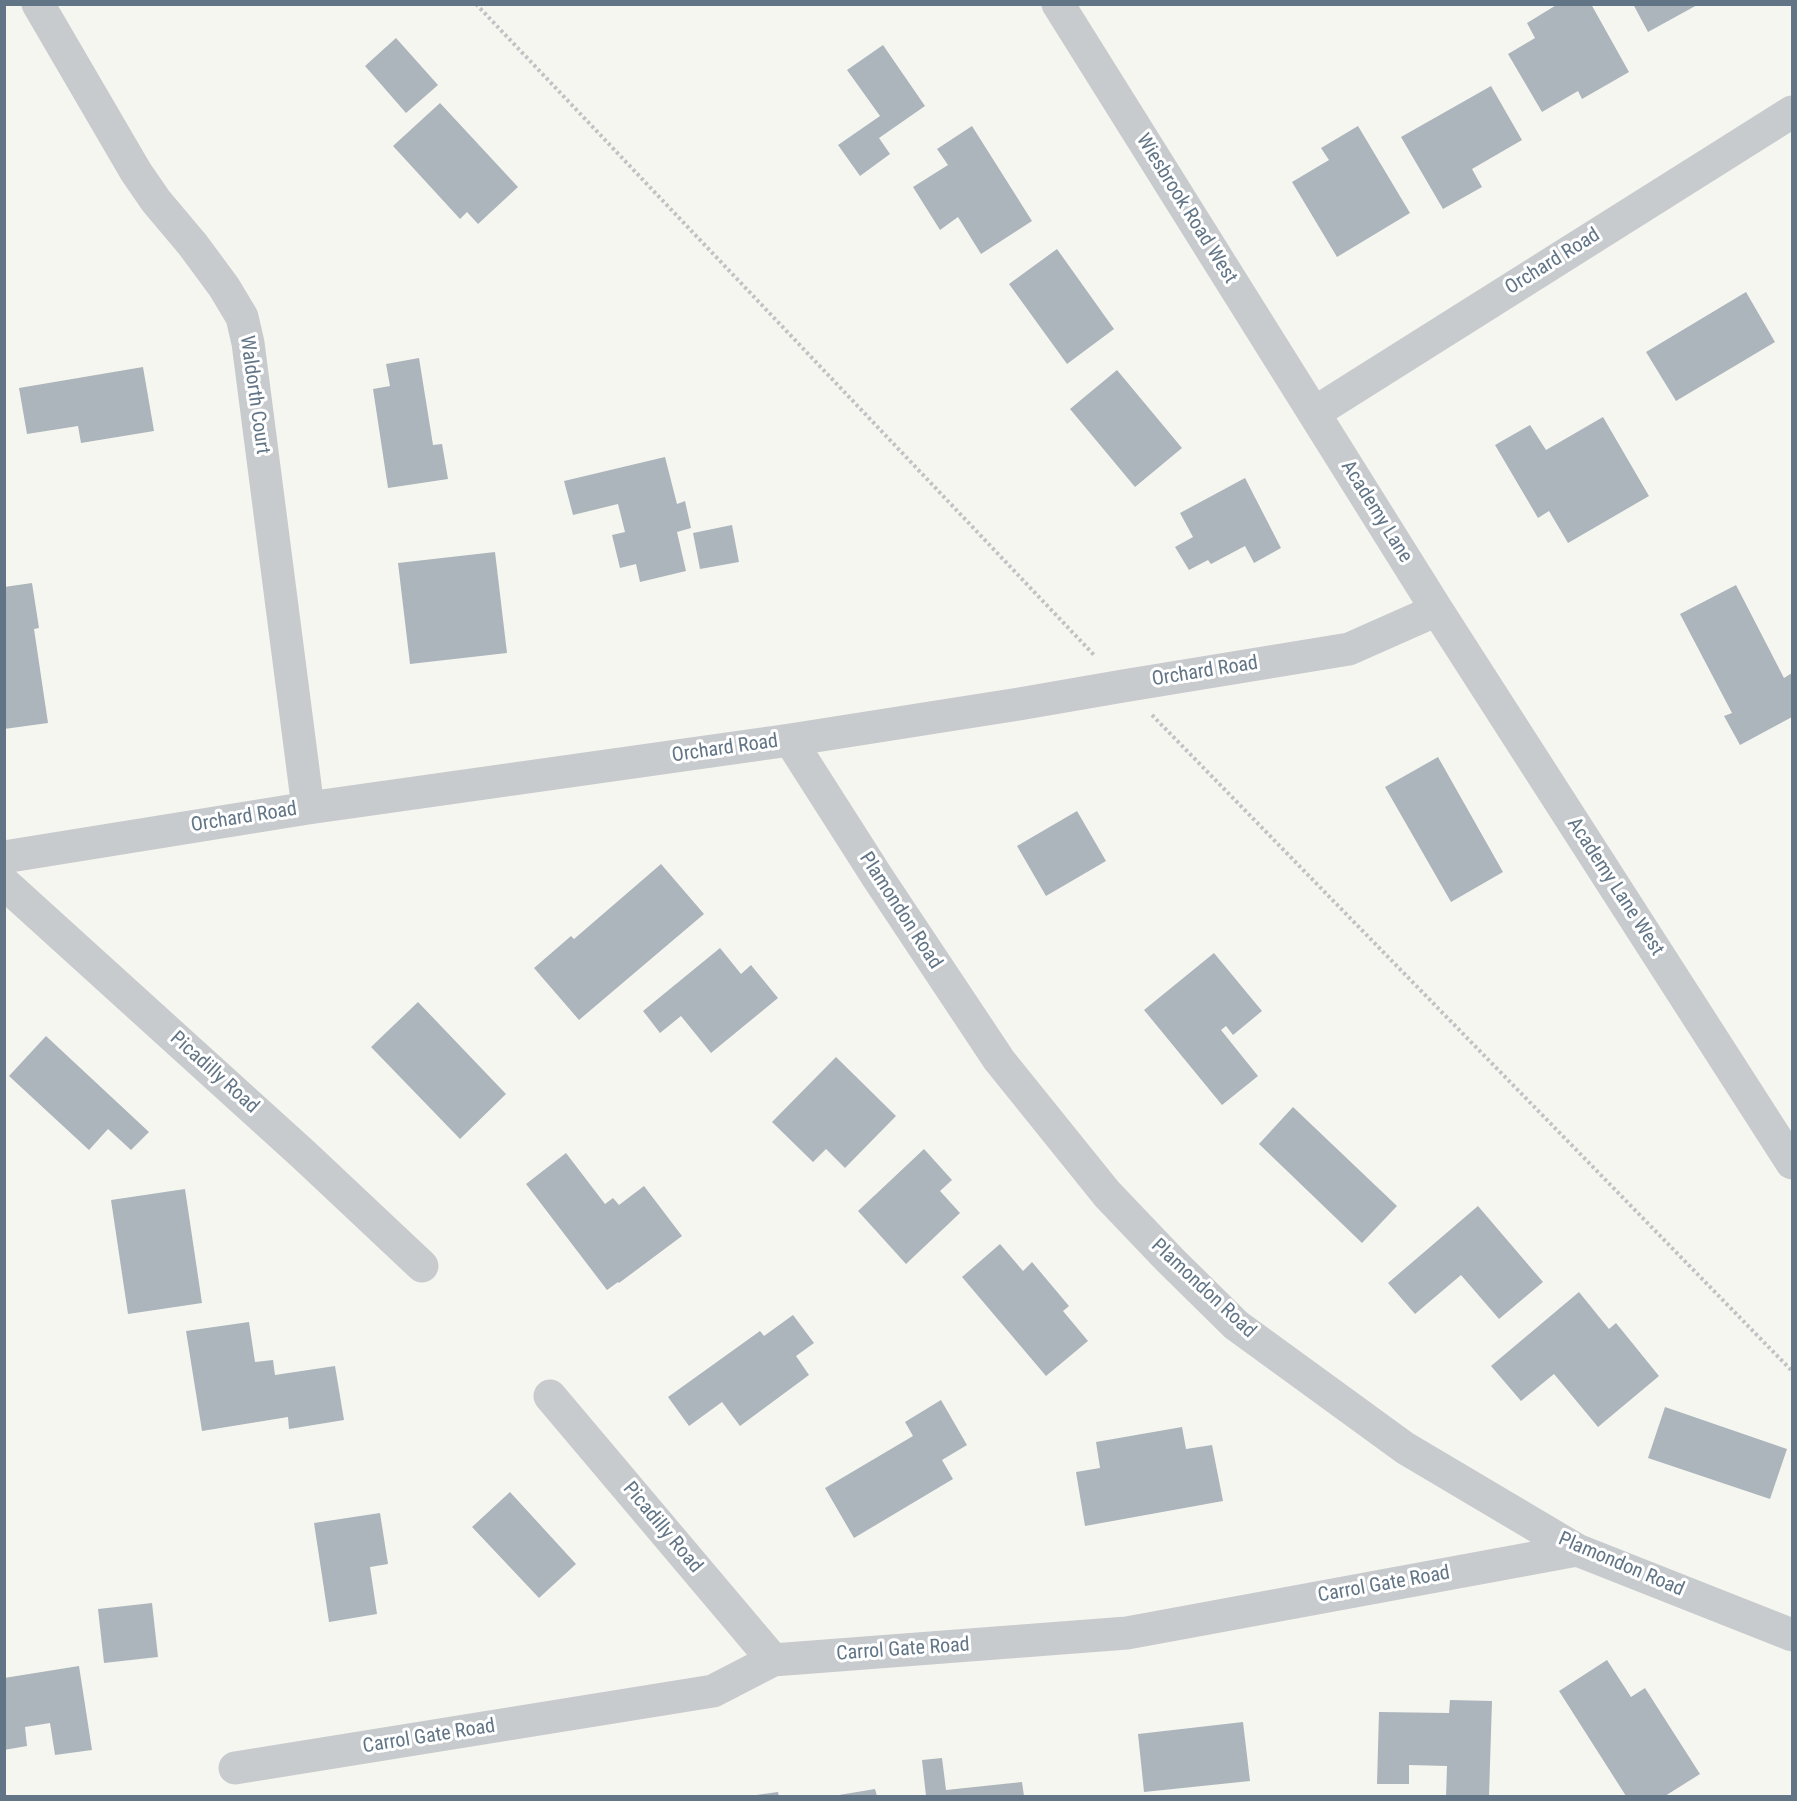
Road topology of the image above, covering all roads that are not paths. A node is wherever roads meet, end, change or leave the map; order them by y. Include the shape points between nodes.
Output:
1 (38, 4) edge
2 (1058, 4) edge
3 (1792, 112) edge
4 (1314, 413) junction
5 (1437, 610) junction
6 (790, 740) junction
7 (308, 808) junction
8 (4, 857) edge
9 (4, 883) edge
10 (1792, 1163) edge
11 (422, 1266) dead end
12 (550, 1396) dead end
13 (1577, 1550) junction
14 (1792, 1635) edge
15 (773, 1660) junction
16 (235, 1768) dead end

1 - 7 street, Waldorth Court via 136,172 224,287 242,317
2 - 4 street, Wiesbrook Road West
3 - 4 street, Orchard Road
4 - 5 street, Academy Lane
5 - 6 street, Orchard Road via 1349,649
5 - 10 street, Academy Lane West
6 - 7 street, Orchard Road
6 - 13 street, Plamondon Road via 999,1060 1107,1194 1170,1260 1236,1324 1405,1448
7 - 8 street, Orchard Road
9 - 11 street, Picadilly Road
12 - 15 street, Picadilly Road
13 - 14 street, Plamondon Road
13 - 15 street, Carrol Gate Road via 1126,1633
15 - 16 street, Carrol Gate Road via 713,1691

